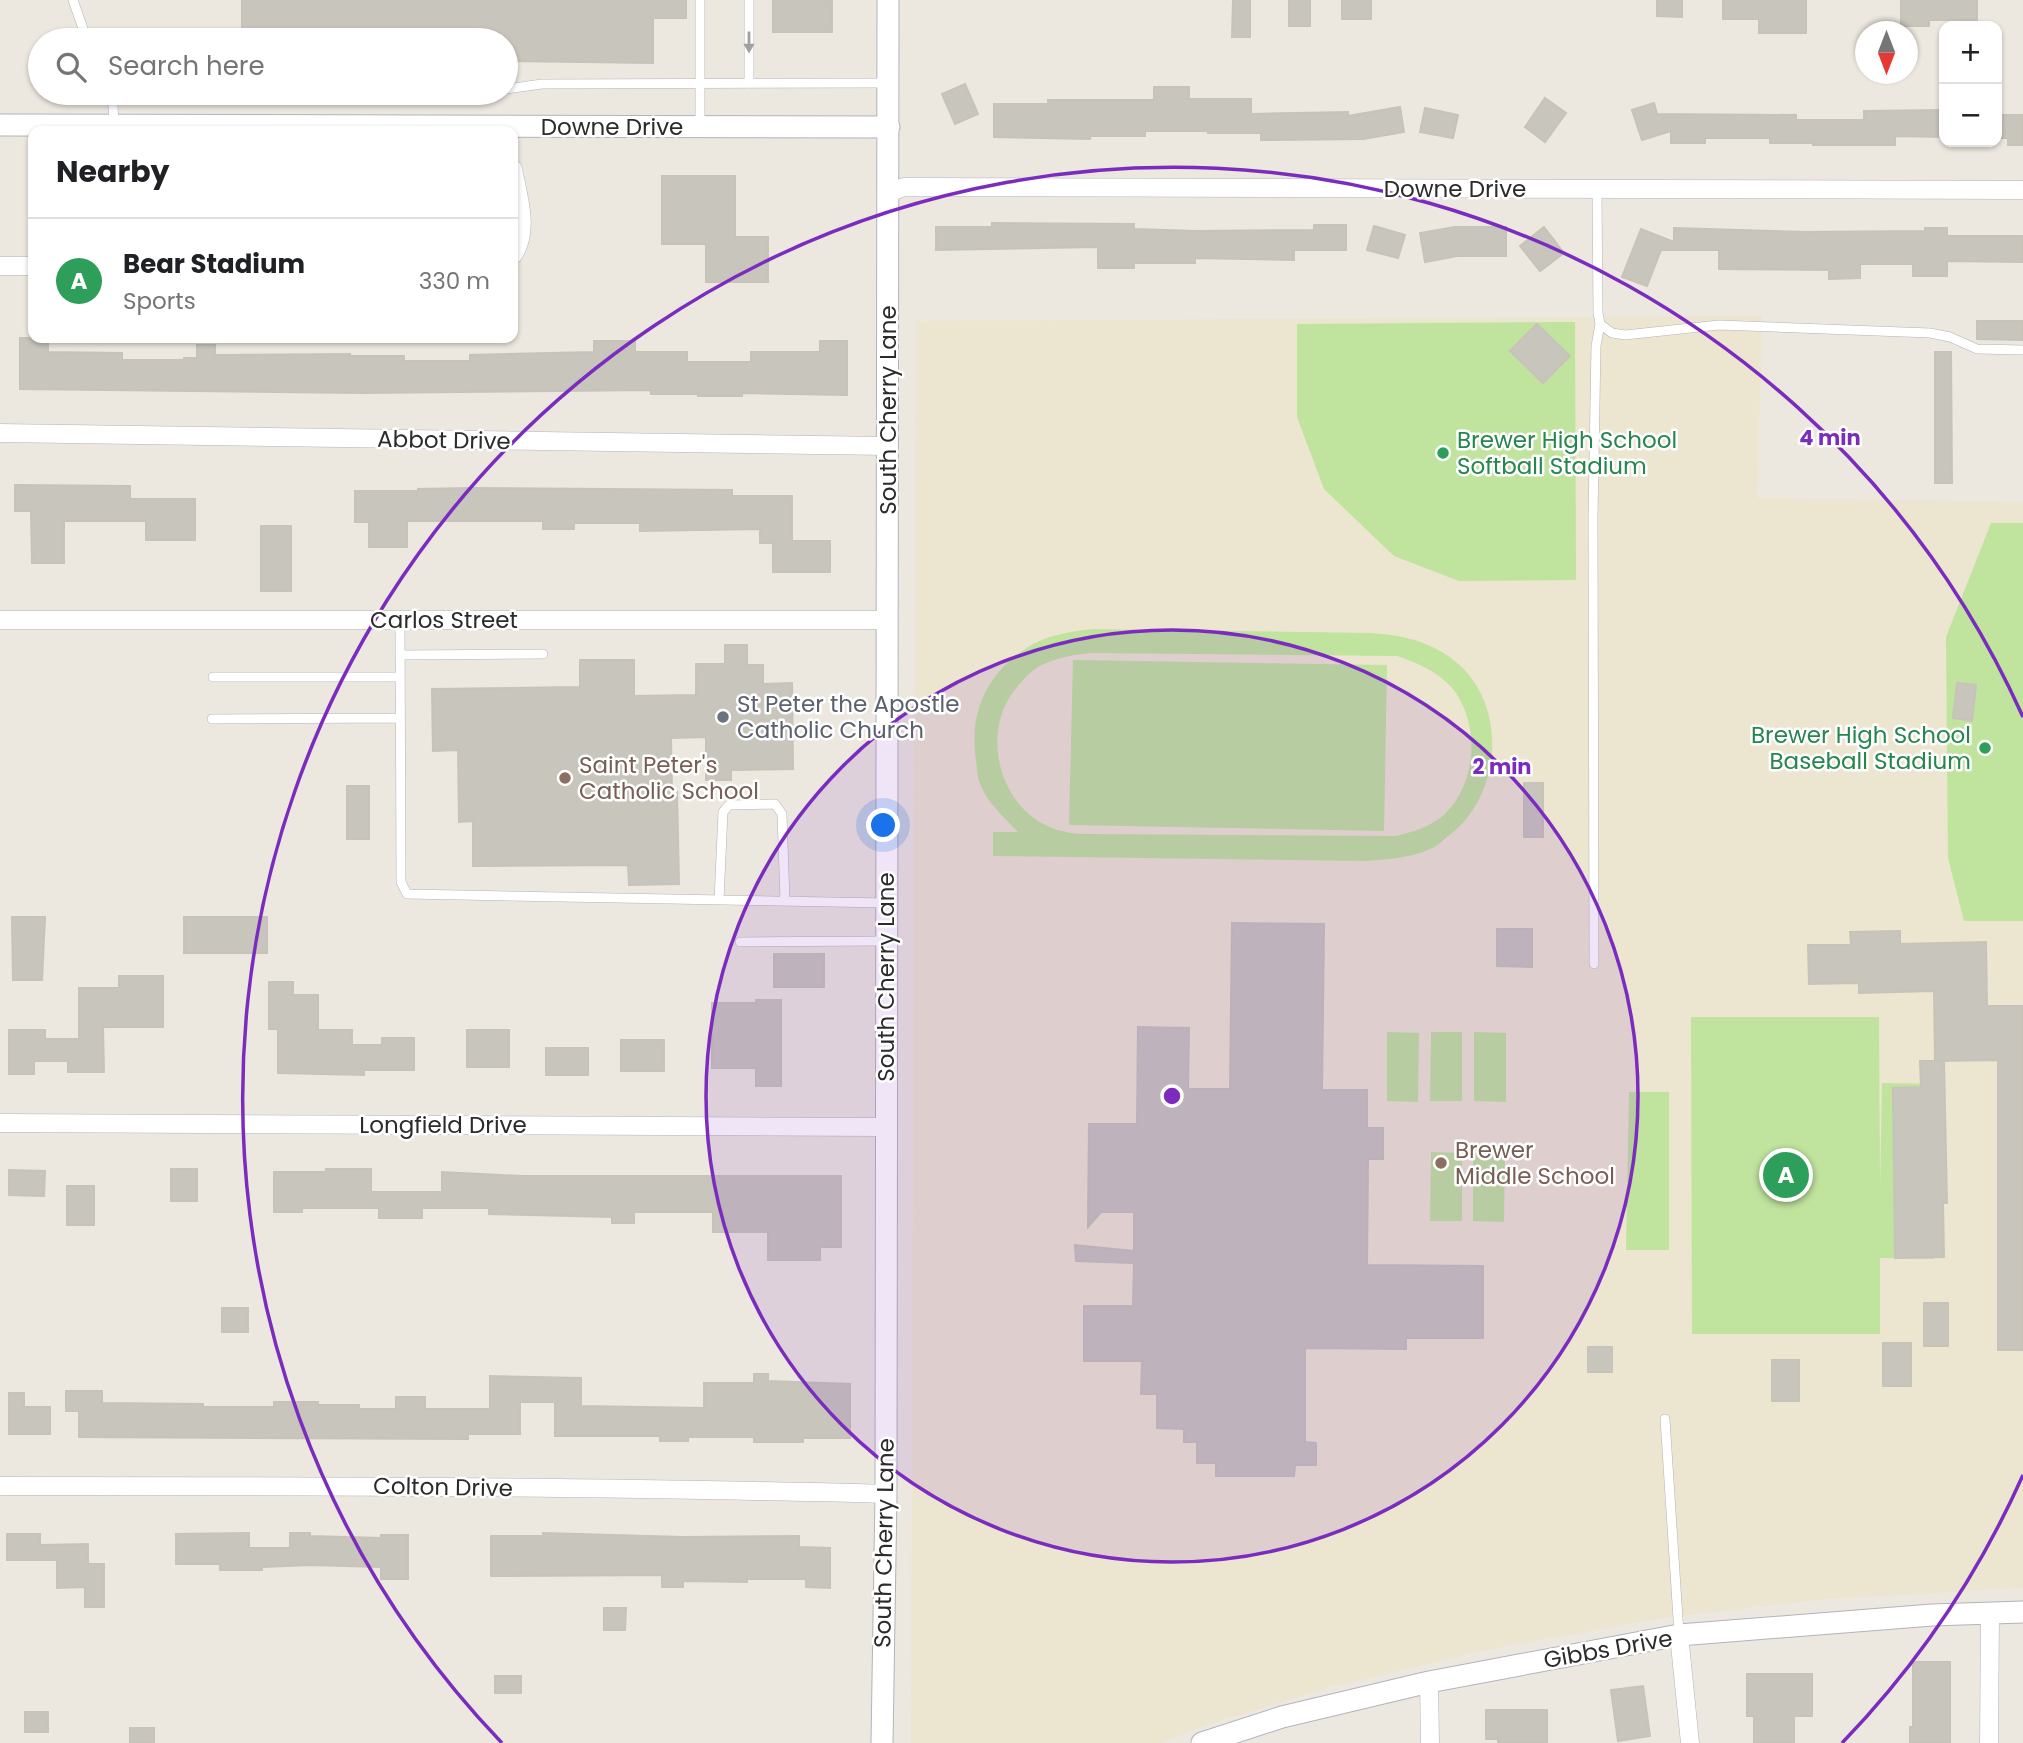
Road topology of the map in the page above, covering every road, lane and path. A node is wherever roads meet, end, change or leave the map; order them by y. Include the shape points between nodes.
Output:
1 (73, 0) edge
2 (700, 0) edge
3 (749, 0) edge
4 (888, 0) edge
5 (83, 28) edge
6 (749, 83) junction
7 (888, 83) junction
8 (699, 84) junction
9 (518, 87) edge
10 (113, 105) edge
11 (0, 125) edge
12 (114, 125) junction
13 (212, 126) edge
14 (700, 127) junction
15 (889, 127) junction
16 (518, 129) edge
17 (1597, 190) junction
18 (2023, 190) edge
19 (888, 193) junction
20 (518, 194) edge
21 (518, 248) edge
22 (0, 266) edge
23 (28, 266) edge
24 (1600, 324) junction
25 (2023, 350) edge
26 (0, 433) edge
27 (888, 446) junction
28 (0, 620) edge
29 (400, 620) junction
30 (887, 620) junction
31 (543, 653) dead end
32 (400, 655) junction
33 (213, 677) dead end
34 (400, 677) junction
35 (400, 718) junction
36 (212, 719) dead end
37 (719, 900) junction
38 (785, 901) junction
39 (886, 903) junction
40 (886, 941) junction
41 (740, 942) dead end
42 (1594, 964) dead end
43 (0, 1123) edge
44 (885, 1127) junction
45 (1665, 1419) dead end
46 (0, 1486) edge
47 (886, 1494) junction
48 (2023, 1612) edge
49 (1990, 1613) junction
50 (1679, 1635) junction
51 (1429, 1682) junction
52 (882, 1743) edge
53 (1202, 1743) edge
54 (1430, 1743) edge
55 (1690, 1743) edge
56 (1989, 1743) edge

1 - 5 lane
2 - 8 lane
3 -> 6 lane
4 - 7 street, South Cherry Lane
6 - 7 lane
6 - 8 lane
7 - 15 street, South Cherry Lane
8 - 9 lane
8 - 14 lane
10 - 12 lane
11 - 12 street, Downe Drive
12 - 13 street, Downe Drive
14 - 15 street, Downe Drive
14 - 16 street, Downe Drive
15 - 19 street, South Cherry Lane
17 - 18 street, Downe Drive
17 - 19 street, Downe Drive via 904,187
17 - 24 lane
19 - 27 street, South Cherry Lane
20 - 21 street via 523,218
22 - 23 street
24 - 25 lane via 1625,335 1719,325 1930,333 1977,349
24 - 42 lane via 1593,517
26 - 27 street, Abbot Drive
27 - 30 street, South Cherry Lane
28 - 29 street, Carlos Street
29 - 30 street, Carlos Street
29 - 32 lane
30 - 39 street, South Cherry Lane
31 - 32 lane
32 - 34 lane
33 - 34 lane
34 - 35 lane
35 - 36 lane
35 - 37 lane via 401,882 407,894
37 - 38 lane
37 - 38 lane via 723,812 729,805 775,804 782,814
38 - 39 lane
39 - 40 street, South Cherry Lane
40 - 41 lane
40 - 44 street, South Cherry Lane
43 - 44 street, Longfield Drive
44 - 47 street, South Cherry Lane
45 - 50 lane
46 - 47 street, Colton Drive
47 - 52 street, South Cherry Lane
48 - 49 street, Gibbs Drive
49 - 50 street, Gibbs Drive
49 - 56 street
50 - 51 street, Gibbs Drive
50 - 55 street
51 - 53 street, Gibbs Drive via 1282,1717
51 - 54 street

